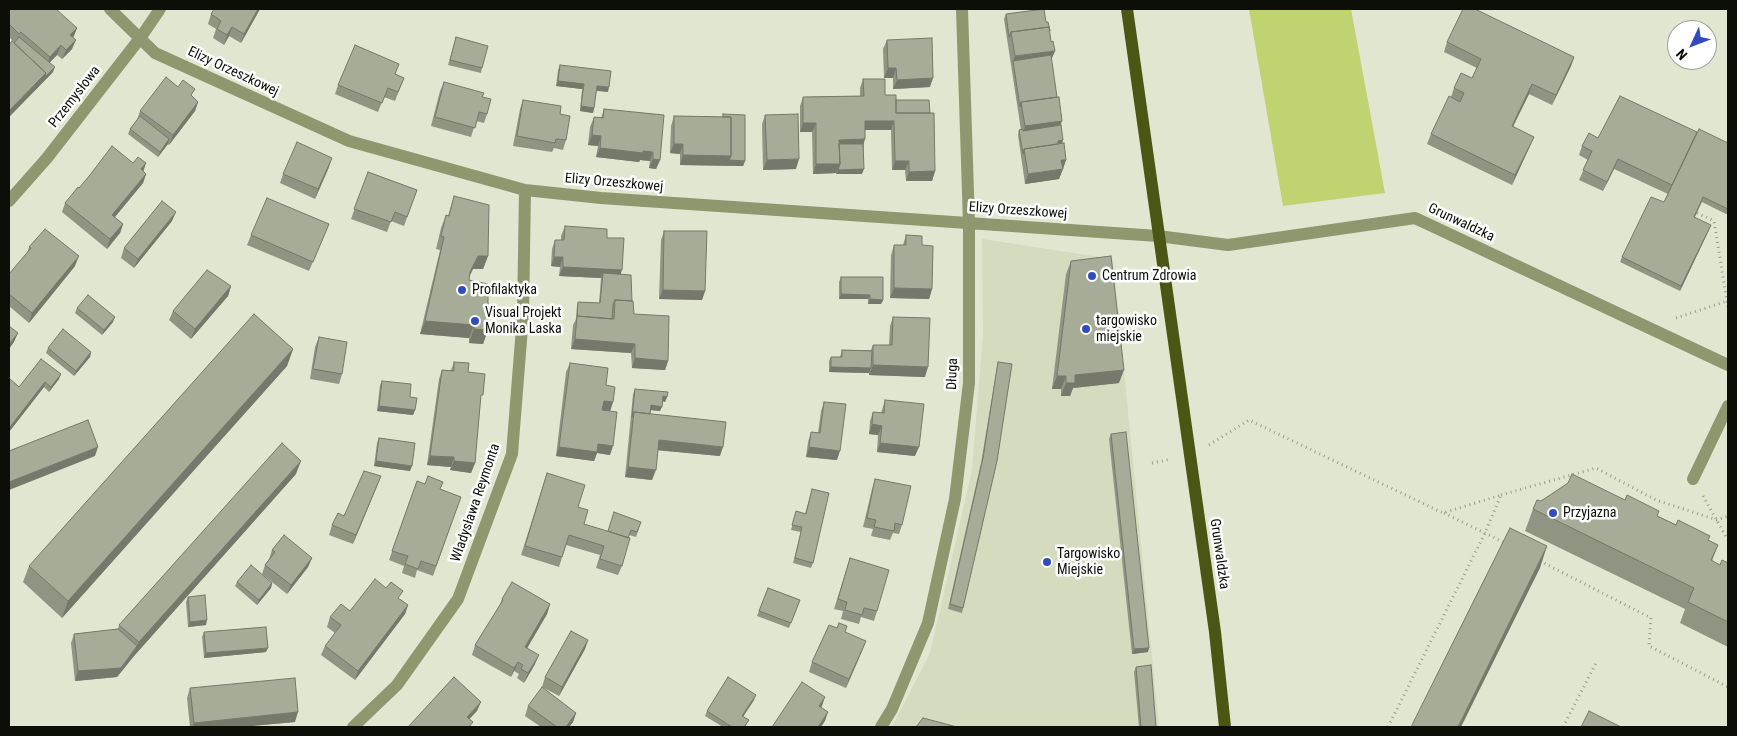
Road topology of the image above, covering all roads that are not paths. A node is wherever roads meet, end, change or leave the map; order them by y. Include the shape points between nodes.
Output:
1 (110, 9) edge
2 (160, 9) edge
3 (962, 9) edge
4 (1127, 9) edge
5 (140, 37) junction
6 (525, 190) junction
7 (9, 201) edge
8 (968, 223) junction
9 (1158, 236) junction
10 (1728, 365) edge
11 (1728, 406) edge
12 (1693, 478) road end
13 (353, 727) edge
14 (881, 727) edge
15 (1226, 727) edge

1 - 5 street, Elizy Orzeszkowej
2 - 5 street, Przemysłowa
3 - 8 street, Długa
4 - 9 main road, Grunwaldzka
5 - 6 street, Elizy Orzeszkowej via 155,53 349,141
5 - 7 street, Przemysłowa via 47,158
6 - 8 street, Elizy Orzeszkowej via 611,199
6 - 13 street, Władysława Reymonta via 523,315 512,454 458,599 397,685
8 - 9 street, Elizy Orzeszkowej
8 - 14 street, Długa via 969,383 955,499 928,623 892,709
9 - 10 street, Grunwaldzka via 1228,246 1415,218
9 - 15 main road, Grunwaldzka
11 - 12 street

